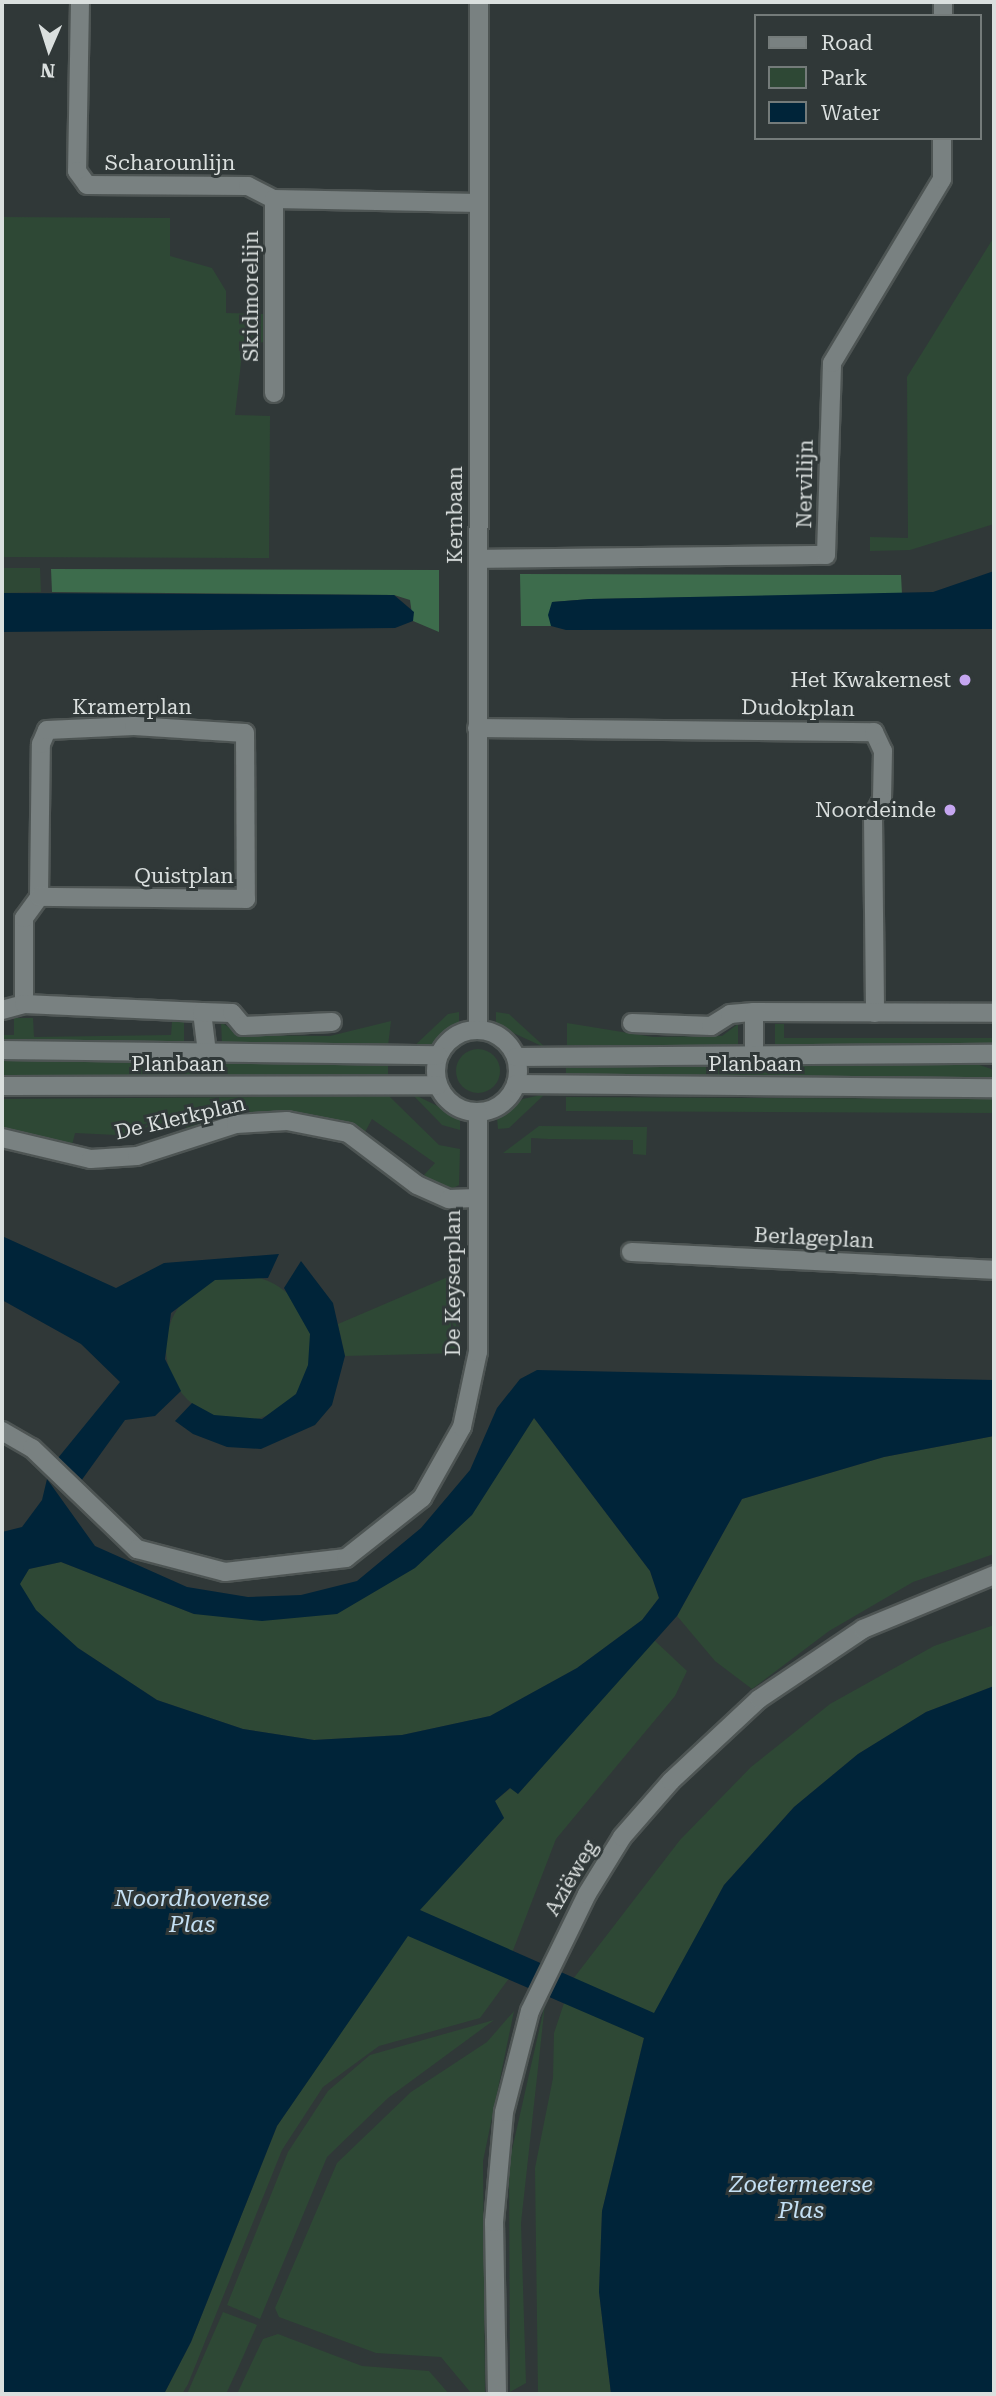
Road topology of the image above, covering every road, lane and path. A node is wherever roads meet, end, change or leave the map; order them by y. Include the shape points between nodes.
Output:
1 (80, 2) edge
2 (480, 2) edge
3 (942, 140) edge
4 (274, 199) junction
5 (479, 203) junction
6 (274, 393) dead end
7 (478, 559) junction
8 (477, 727) junction
9 (245, 733) joint
10 (39, 897) junction
11 (24, 1004) junction
12 (2, 1010) edge
13 (202, 1012) junction
14 (754, 1012) junction
15 (875, 1013) junction
16 (994, 1013) edge
17 (332, 1022) dead end
18 (632, 1023) dead end
19 (478, 1029) junction
20 (2, 1050) edge
21 (207, 1051) junction
22 (754, 1054) junction
23 (994, 1054) edge
24 (438, 1055) junction
25 (516, 1056) junction
26 (516, 1084) junction
27 (438, 1085) junction
28 (2, 1086) edge
29 (994, 1088) edge
30 (478, 1112) junction
31 (2, 1139) edge
32 (476, 1198) junction
33 (631, 1252) dead end
34 (994, 1270) edge
35 (2, 1431) edge
36 (994, 1575) edge
37 (497, 2394) edge

1 - 4 street, Scharounlijn via 80,182 248,186
2 - 5 street, Kernbaan
3 - 7 street, Nervilijn via 942,180 832,363 826,555
4 - 5 street, Scharounlijn
4 - 6 street, Skidmorelijn
5 - 7 street, Kernbaan
7 - 8 street, Kernbaan
8 - 15 street, Dudokplan via 874,732 883,751 882,800 873,817
8 - 19 street, Kernbaan
9 - 10 street, Kramerplan via 134,726 47,730 41,744
9 - 10 street, Quistplan via 246,899
10 - 11 street, Kramerplan via 24,918
11 - 12 street
11 - 13 street
13 - 17 street via 232,1013 243,1026
13 - 21 street, Planbaan
14 - 15 street, Planbaan
14 - 18 street, Planbaan via 730,1014 711,1026
14 - 22 street, Planbaan
15 - 16 street, Planbaan
19 - 24 street via 448,1041
19 - 25 street via 494,1033
20 - 21 street, Planbaan
21 - 24 street, Planbaan
22 - 23 street, Planbaan
22 - 25 street, Planbaan
24 - 27 street
25 - 26 street
26 - 29 street, Planbaan
26 - 30 street via 501,1104
27 - 28 street, Planbaan
27 - 30 street via 447,1100
30 - 32 street, De Keyserplan
31 - 32 street, De Klerkplan via 91,1159 137,1156 236,1124 287,1121 348,1133 417,1185 449,1199
32 - 35 street, De Keyserplan via 478,1352 462,1427 422,1498 346,1558 225,1572 137,1549 32,1448
33 - 34 street, Berlageplan
36 - 37 street, Aziëweg via 863,1629 760,1699 671,1781 622,1837 557,1948 530,2011 496,2162

